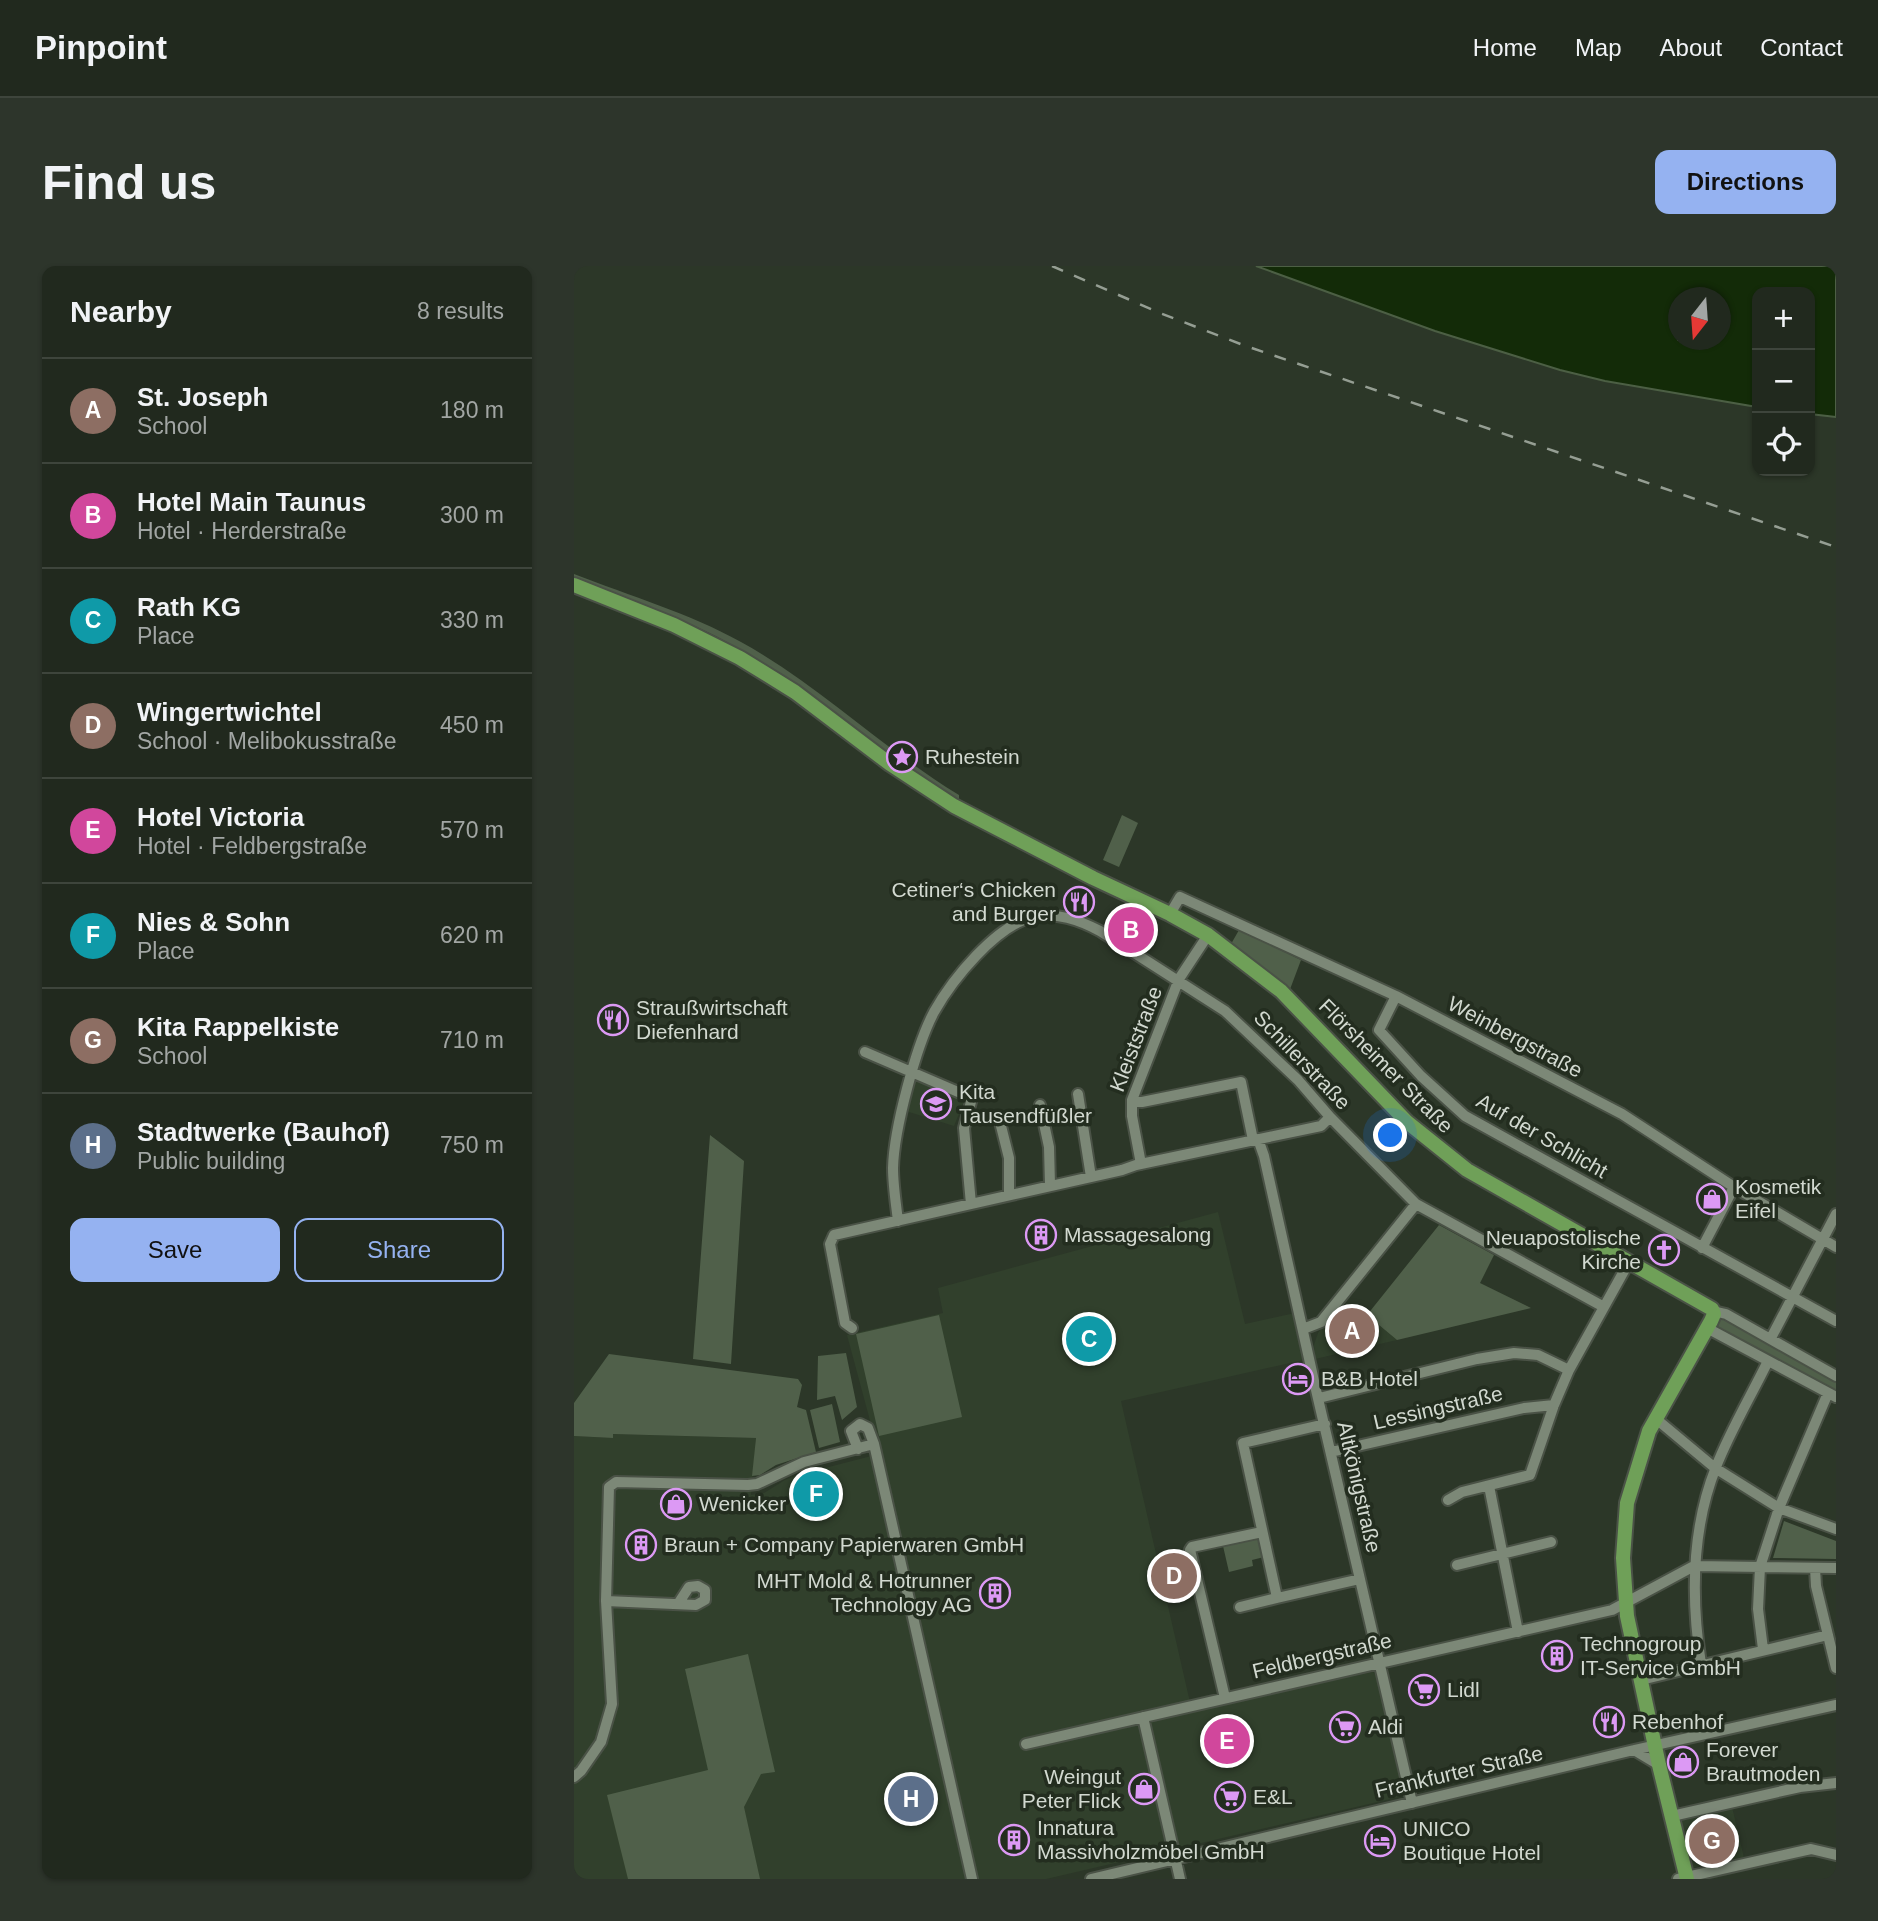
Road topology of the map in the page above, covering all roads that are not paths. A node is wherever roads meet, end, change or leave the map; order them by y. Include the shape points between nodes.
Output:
1 (574, 585) edge
2 (1170, 914) junction
3 (1208, 936) junction
4 (1179, 979) junction
5 (1396, 996) junction
6 (865, 1052) dead end
7 (913, 1072) junction
8 (1078, 1094) dead end
9 (1132, 1100) junction
10 (1040, 1105) dead end
11 (1330, 1117) junction
12 (999, 1118) dead end
13 (1256, 1140) junction
14 (1141, 1164) junction
15 (1091, 1177) junction
16 (1050, 1185) junction
17 (1734, 1186) junction
18 (1009, 1195) junction
19 (971, 1204) junction
20 (1416, 1204) junction
21 (1836, 1214) edge
22 (898, 1221) junction
23 (1822, 1240) junction
24 (1836, 1247) edge
25 (1702, 1248) junction
26 (1629, 1262) junction
27 (1792, 1298) junction
28 (1604, 1307) junction
29 (1713, 1311) junction
30 (1836, 1321) edge
31 (852, 1328) dead end
32 (1707, 1328) junction
33 (1303, 1329) junction
34 (1771, 1338) junction
35 (1768, 1361) junction
36 (1569, 1370) junction
37 (1836, 1377) edge
38 (1832, 1395) edge
39 (1319, 1398) junction
40 (1554, 1405) junction
41 (1655, 1418) junction
42 (1325, 1424) junction
43 (874, 1444) junction
44 (858, 1449) junction
45 (1331, 1452) junction
46 (1715, 1468) junction
47 (1489, 1486) junction
48 (1448, 1500) dead end
49 (1779, 1508) junction
50 (1836, 1530) edge
51 (1262, 1532) junction
52 (1551, 1542) dead end
53 (1503, 1553) junction
54 (1457, 1564) dead end
55 (1694, 1566) junction
56 (1760, 1567) junction
57 (1815, 1568) junction
58 (1836, 1569) edge
59 (1360, 1579) junction
60 (1277, 1598) junction
61 (606, 1601) junction
62 (678, 1604) dead end
63 (1625, 1604) junction
64 (1240, 1607) dead end
65 (1518, 1632) junction
66 (1828, 1635) junction
67 (1763, 1649) junction
68 (1379, 1663) junction
69 (1701, 1664) junction
70 (1836, 1668) edge
71 (1641, 1679) junction
72 (1226, 1698) junction
73 (1836, 1705) edge
74 (1143, 1717) junction
75 (1026, 1744) dead end
76 (1655, 1745) junction
77 (1634, 1750) junction
78 (1659, 1765) junction
79 (574, 1777) edge
80 (1836, 1783) edge
81 (1412, 1803) junction
82 (1672, 1816) junction
83 (1836, 1855) edge
84 (1175, 1859) junction
85 (1684, 1878) edge
86 (972, 1879) edge
87 (1091, 1879) edge
88 (1180, 1879) edge

1 - 2 main road, Flörsheimer Straße via 674,625 740,658 954,806
2 - 3 main road, Flörsheimer Straße
2 - 5 street, Weinbergstraße via 1181,897
3 - 4 street, Kleiststraße
3 - 26 main road, Flörsheimer Straße via 1281,991 1369,1085 1437,1147 1467,1170
4 - 7 street, Schillerstraße via 1081,921 1045,916 1026,919 980,952 957,980 934,1012
4 - 9 street, Kleiststraße
4 - 11 street, Schillerstraße via 1225,1011
5 - 17 street, Weinbergstraße via 1622,1114
5 - 25 street, Auf der Schlicht via 1379,1030 1465,1116
6 - 7 street
7 - 19 street via 972,1098 964,1128
7 - 22 street, Schillerstraße via 893,1167
8 - 15 street
9 - 13 street, Altkönigstraße via 1142,1102 1241,1082
9 - 14 street, Kleiststraße
10 - 16 street via 1049,1147
11 - 13 street via 1321,1126
11 - 20 street, Schillerstraße
12 - 18 street via 1009,1158
13 - 14 street
13 - 33 street, Altkönigstraße via 1264,1156
14 - 15 street
15 - 16 street
16 - 18 street
17 - 23 street, Weinbergstraße
17 - 25 street
18 - 19 street
19 - 22 street
20 - 28 street, Schillerstraße
20 - 33 street via 1325,1317
21 - 23 street
22 - 31 street via 831,1239 845,1323
23 - 24 street, Weinbergstraße
23 - 27 street
25 - 27 street, Auf der Schlicht
26 - 28 street
26 - 29 main road, Flörsheimer Straße
27 - 30 street, Auf der Schlicht
27 - 34 street
28 - 36 street
29 - 32 main road
29 - 34 street, Flörsheimer Straße
32 - 35 street
32 - 41 main road
33 - 39 street, Altkönigstraße
34 - 37 street, Flörsheimer Straße
35 - 38 street
35 - 46 street
36 - 39 street via 1538,1355 1514,1353
36 - 40 street
38 - 49 street
39 - 42 street, Altkönigstraße
40 - 45 street, Lessingstraße
40 - 47 street via 1529,1476
41 - 46 street
41 - 63 main road via 1627,1503
42 - 45 street, Altkönigstraße
42 - 51 street via 1243,1443
43 - 44 street
43 - 44 street via 868,1427 856,1425 851,1435
43 - 86 street
44 - 61 street via 795,1465 758,1484 616,1482 608,1487
45 - 59 street, Altkönigstraße
46 - 49 street
46 - 55 street
47 - 48 street
47 - 53 street
49 - 50 street
49 - 56 street
51 - 60 street
51 - 72 street via 1190,1550
52 - 53 street
53 - 54 street
53 - 65 street
55 - 56 street
55 - 63 street, Feldbergstraße
55 - 69 street
56 - 57 street
56 - 67 street via 1758,1609
57 - 58 street
57 - 66 street
59 - 60 street
59 - 68 street, Altkönigstraße
60 - 64 street
61 - 62 street
61 - 79 street via 612,1704 597,1749
63 - 65 street, Feldbergstraße
63 - 71 main road
65 - 68 street, Feldbergstraße
66 - 67 street
66 - 70 street
67 - 69 street
68 - 72 street, Feldbergstraße
68 - 81 street, Altkönigstraße
69 - 71 street
71 - 76 main road
72 - 74 street, Feldbergstraße
73 - 76 street, Frankfurter Straße
74 - 75 street, Feldbergstraße
74 - 84 street
76 - 77 street, Frankfurter Straße
76 - 78 main road
77 - 78 street
77 - 81 street, Frankfurter Straße
78 - 82 main road
80 - 82 street
81 - 84 street, Frankfurter Straße
82 - 85 main road
83 - 85 street via 1811,1849
84 - 87 street, Frankfurter Straße
84 - 88 street

